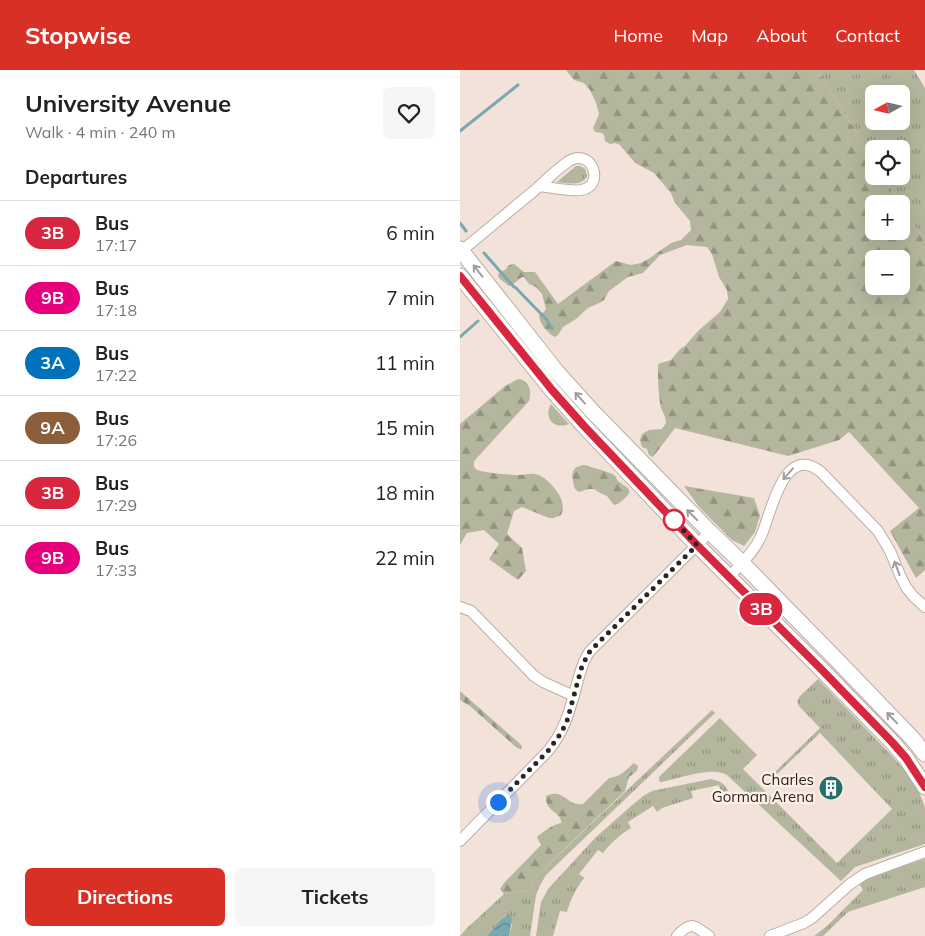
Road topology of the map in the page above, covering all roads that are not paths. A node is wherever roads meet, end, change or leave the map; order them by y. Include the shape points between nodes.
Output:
1 (539, 186) junction
2 (461, 251) edge
3 (460, 276) edge
4 (710, 532) junction
5 (697, 545) junction
6 (742, 563) junction
7 (729, 577) junction
8 (460, 607) edge
9 (925, 607) edge
10 (574, 696) junction
11 (925, 754) edge
12 (924, 783) edge
13 (460, 841) edge
14 (925, 852) edge
15 (678, 936) edge
16 (709, 936) edge
17 (770, 936) edge

1 - 1 street via 580,191 589,187 595,173 588,162 575,159
1 - 2 street
4 -> 2 main road via 556,371
3 - 5 main road via 558,397
4 - 5 street
4 - 6 main road
5 - 7 main road
5 - 10 street via 590,651 582,666
6 - 7 street
9 -> 6 street via 906,587 878,531 821,472 804,464 796,466 785,477 762,535
11 -> 6 main road
7 - 12 main road via 892,742
8 - 10 street via 471,611 537,679
10 - 13 street via 567,721 556,741
14 - 17 street via 865,874 812,918
15 - 16 street via 691,925

